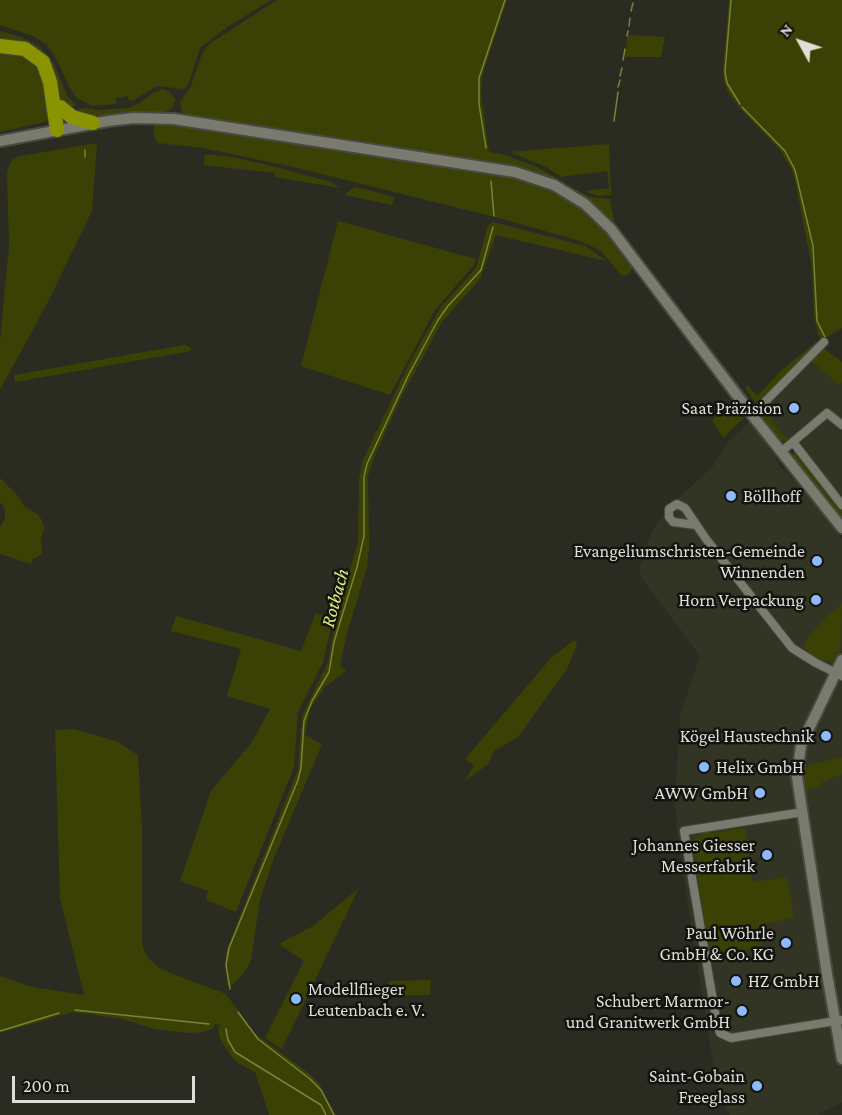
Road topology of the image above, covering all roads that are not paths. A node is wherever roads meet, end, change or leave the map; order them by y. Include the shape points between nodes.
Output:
1 (0, 46) edge
2 (15, 47) junction
3 (0, 51) edge
4 (51, 82) junction
5 (60, 107) junction
6 (93, 123) junction
7 (61, 129) junction
8 (0, 141) edge
9 (824, 342) dead end
10 (752, 415) junction
11 (842, 425) edge
12 (793, 442) junction
13 (780, 452) junction
14 (842, 505) edge
15 (696, 525) dead end
16 (842, 528) edge
17 (842, 660) edge
18 (839, 675) edge
19 (803, 812) junction
20 (839, 1020) edge
21 (842, 1059) edge

1 - 2 highway
2 - 3 highway
2 - 4 highway via 33,53 43,62
4 - 5 highway
4 - 7 highway
5 - 6 highway via 72,117
5 - 7 highway
6 - 7 main road
6 - 10 main road via 133,118 174,119 535,177 573,195 601,218
7 - 8 main road
9 - 10 street
10 - 13 main road
11 - 12 street via 827,414
12 - 13 street
12 - 14 street
13 - 16 main road
15 - 18 street via 792,648
17 - 18 main road
18 - 19 main road via 801,745 797,777
19 - 20 main road
19 - 20 street via 684,831 717,1024 720,1033 731,1038
20 - 21 main road

